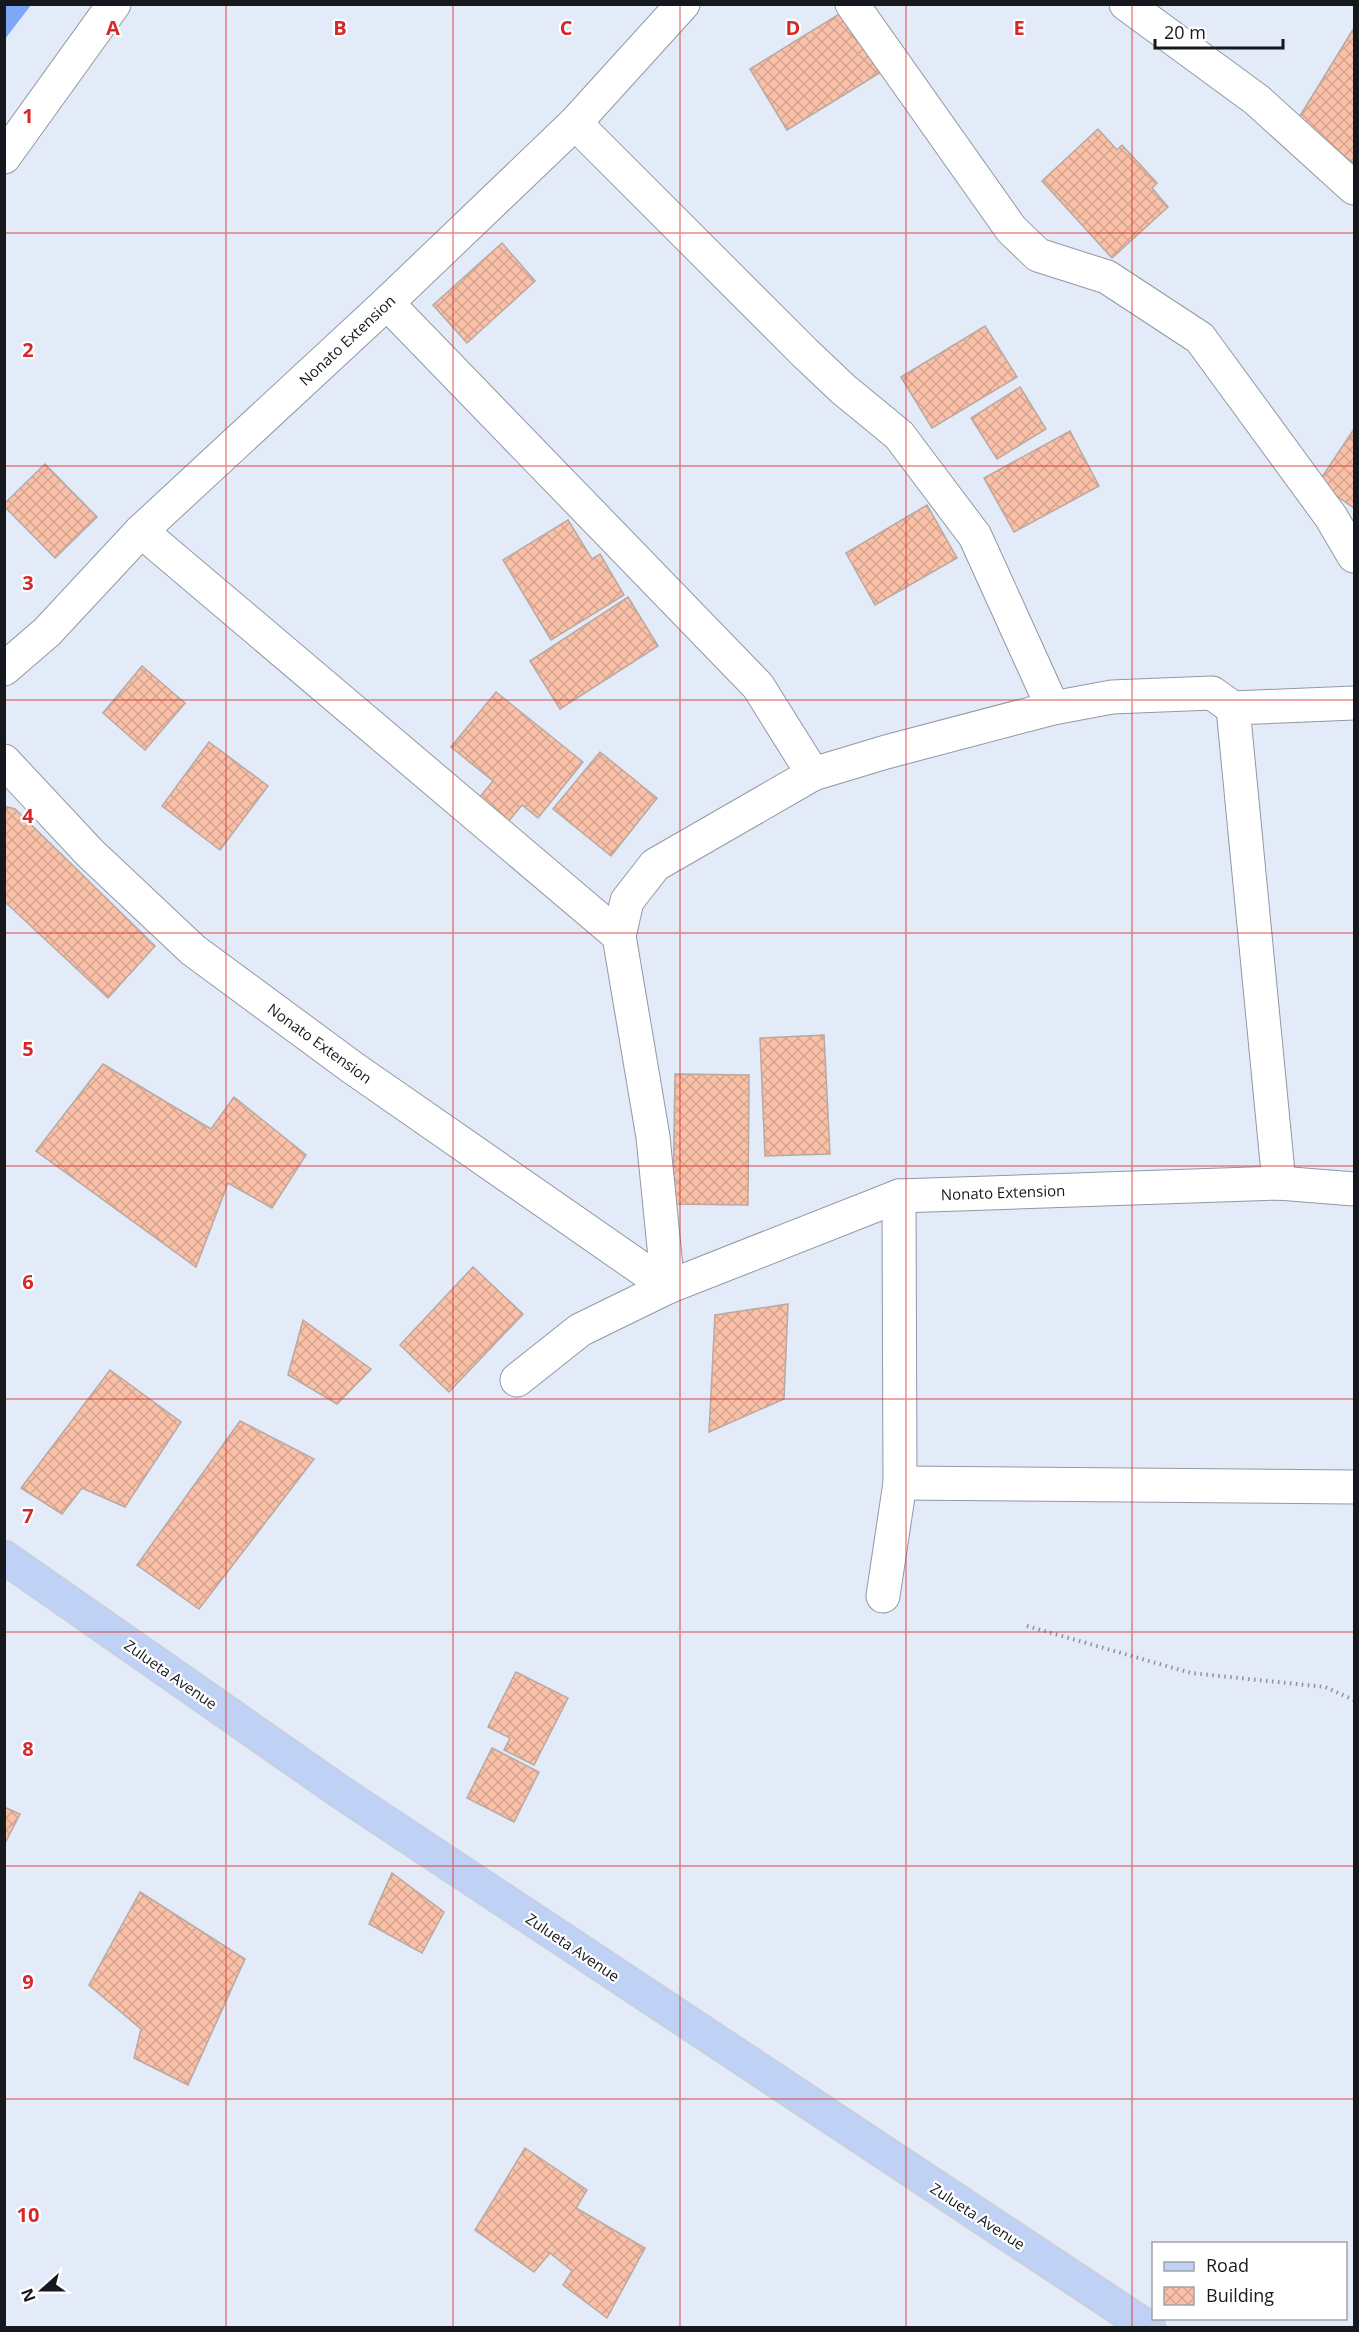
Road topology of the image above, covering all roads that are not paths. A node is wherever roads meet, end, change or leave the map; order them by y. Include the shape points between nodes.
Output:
1 (114, 4) edge
2 (683, 4) edge
3 (852, 4) edge
4 (1126, 4) edge
5 (575, 123) junction
6 (4, 158) edge
7 (1354, 188) edge
8 (387, 303) junction
9 (141, 531) junction
10 (1354, 556) edge
11 (4, 669) edge
12 (1354, 703) edge
13 (1053, 708) junction
14 (1233, 708) junction
15 (4, 761) edge
16 (813, 774) junction
17 (619, 936) junction
18 (1279, 1183) junction
19 (1354, 1189) edge
20 (899, 1196) junction
21 (668, 1287) junction
22 (517, 1380) dead end
23 (900, 1483) junction
24 (1354, 1486) edge
25 (4, 1557) edge
26 (883, 1596) dead end
27 (1149, 2328) edge

1 - 6 street
2 - 5 street, Nonato Extension
3 - 10 street via 1011,229 1038,255 1107,277 1200,338 1331,517
4 - 7 street via 1257,100
5 - 8 street, Nonato Extension
5 - 13 street via 805,353 899,435 975,536
8 - 9 street, Nonato Extension
8 - 16 street via 758,686
9 - 11 street, Nonato Extension via 47,632
9 - 17 street
12 - 14 street
13 - 14 street via 1112,697 1212,693
13 - 16 street
14 - 18 street
15 - 21 street, Nonato Extension via 90,853 194,950 353,1068
16 - 17 street via 655,865 627,901
17 - 21 street via 653,1137
18 - 19 street, Nonato Extension
18 - 20 street, Nonato Extension
20 - 21 street, Nonato Extension
20 - 23 street
21 - 22 street, Nonato Extension via 580,1330
23 - 24 street
23 - 26 street
25 - 27 main road, Zulueta Avenue via 342,1793

